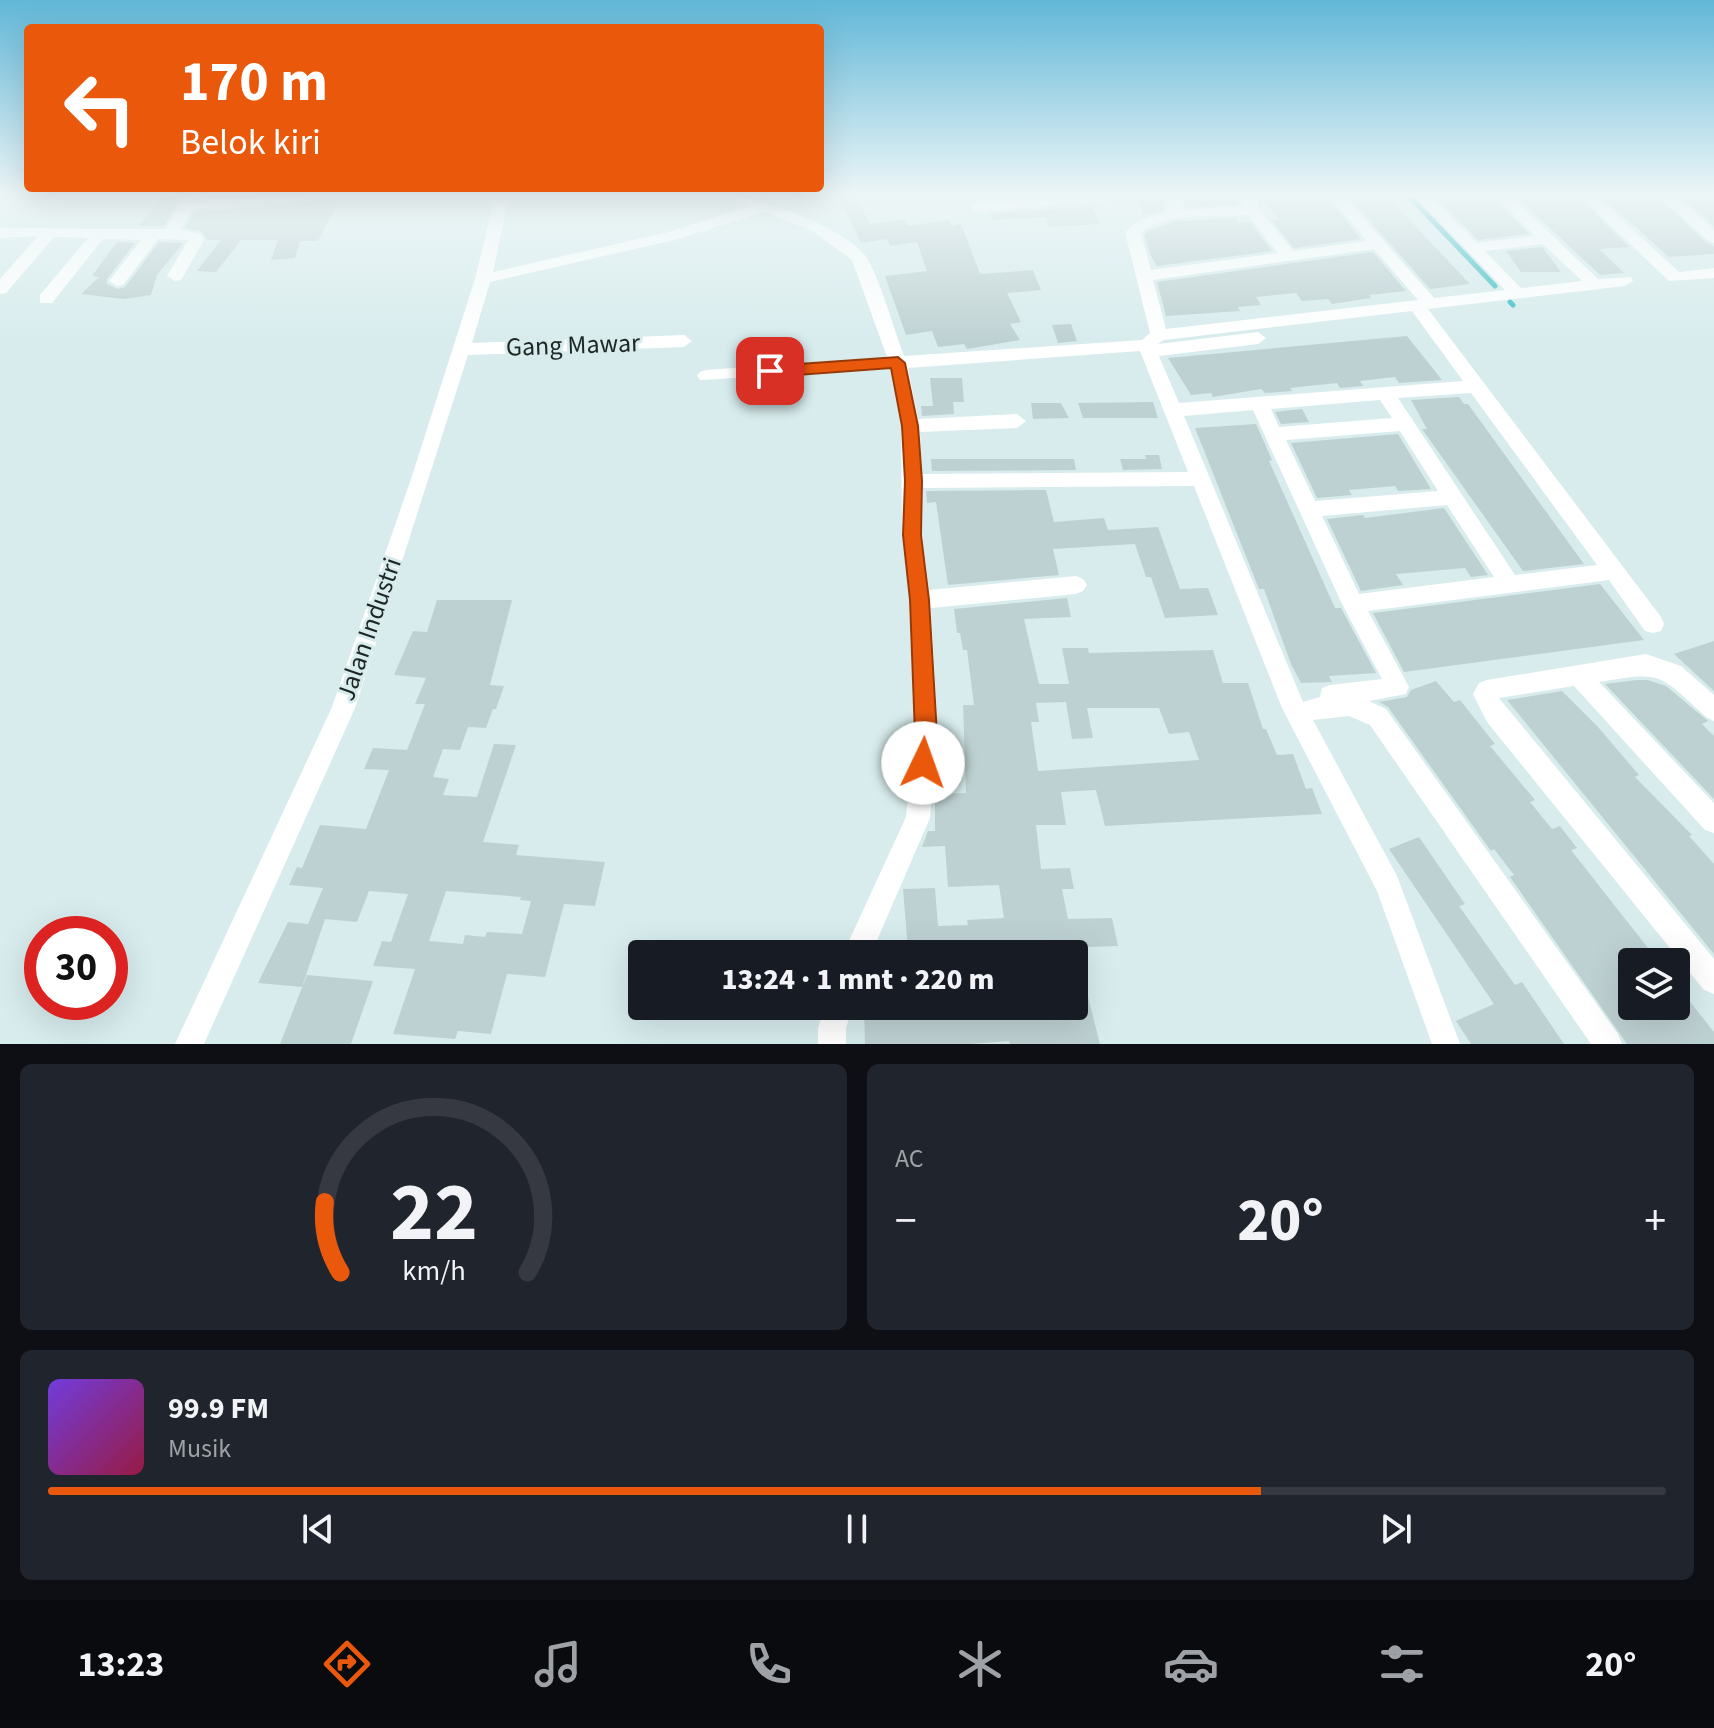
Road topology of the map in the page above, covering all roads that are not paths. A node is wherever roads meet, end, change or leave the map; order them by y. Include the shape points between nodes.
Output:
1 (1378, 244) edge
2 (39, 245) edge
3 (90, 245) edge
4 (145, 245) edge
5 (193, 245) edge
6 (491, 245) edge
7 (634, 245) edge
8 (841, 245) edge
9 (1136, 245) edge
10 (1281, 245) edge
11 (1373, 245) edge
12 (1469, 245) edge
13 (1500, 245) edge
14 (1554, 245) edge
15 (1640, 245) edge
16 (1472, 248) junction
17 (1289, 256) junction
18 (1714, 273) edge
19 (175, 276) dead end
20 (1145, 276) junction
21 (483, 279) junction
22 (117, 281) dead end
23 (1625, 281) dead end
24 (1594, 284) junction
25 (0, 289) edge
26 (1516, 292) junction
27 (46, 299) dead end
28 (1423, 309) junction
29 (684, 341) dead end
30 (1151, 344) junction
31 (461, 349) junction
32 (898, 363) junction
33 (706, 376) dead end
34 (1476, 386) junction
35 (1386, 395) junction
36 (1260, 405) junction
37 (1173, 410) junction
38 (1017, 421) dead end
39 (1405, 424) junction
40 (910, 426) junction
41 (1274, 434) junction
42 (1199, 479) junction
43 (913, 481) junction
44 (1453, 497) junction
45 (1309, 509) junction
46 (1614, 571) junction
47 (1076, 585) dead end
48 (1510, 585) junction
49 (920, 600) junction
50 (1353, 604) junction
51 (1653, 624) dead end
52 (1579, 676) junction
53 (1294, 707) junction
54 (1714, 710) edge
55 (1714, 821) edge
56 (863, 940) edge
57 (1714, 980) edge
58 (835, 1020) edge
59 (189, 1044) edge
60 (832, 1044) edge
61 (1446, 1044) edge
62 (1608, 1044) edge

1 - 28 street
2 - 25 street
3 - 27 street
4 - 22 street
5 - 19 street
6 - 21 street, Jalan Industri
7 - 21 street
8 - 32 street via 859,258 869,278
9 - 20 street
10 - 17 street
11 - 17 street
12 - 16 street
13 - 16 street
14 - 24 street
15 - 18 street via 1675,277
16 - 26 street
17 - 20 street
20 - 30 street
21 - 31 street, Jalan Industri
23 - 24 street
24 - 26 street
26 - 28 street
28 - 30 street
28 - 34 street
29 - 31 street, Gang Mawar
30 - 32 street
30 - 37 street
31 - 59 street, Jalan Industri via 343,708
32 - 33 street
32 - 40 street
34 - 35 street
34 - 46 street
35 - 36 street
35 - 39 street
36 - 37 street
36 - 41 street
37 - 42 street
38 - 40 street
39 - 41 street
39 - 44 street
40 - 43 street
41 - 45 street
42 - 43 street
42 - 53 street
43 - 49 street via 912,535
44 - 45 street
44 - 48 street
45 - 50 street
46 - 48 street
46 - 51 street
47 - 49 street
48 - 50 street
49 - 56 street via 926,735 918,818
50 - 53 street via 1398,687
52 - 54 street via 1631,665 1661,667
52 - 55 street
52 - 57 street via 1487,690 1485,697
53 - 61 street via 1388,885
53 - 62 street via 1339,703 1378,717
58 - 60 street

